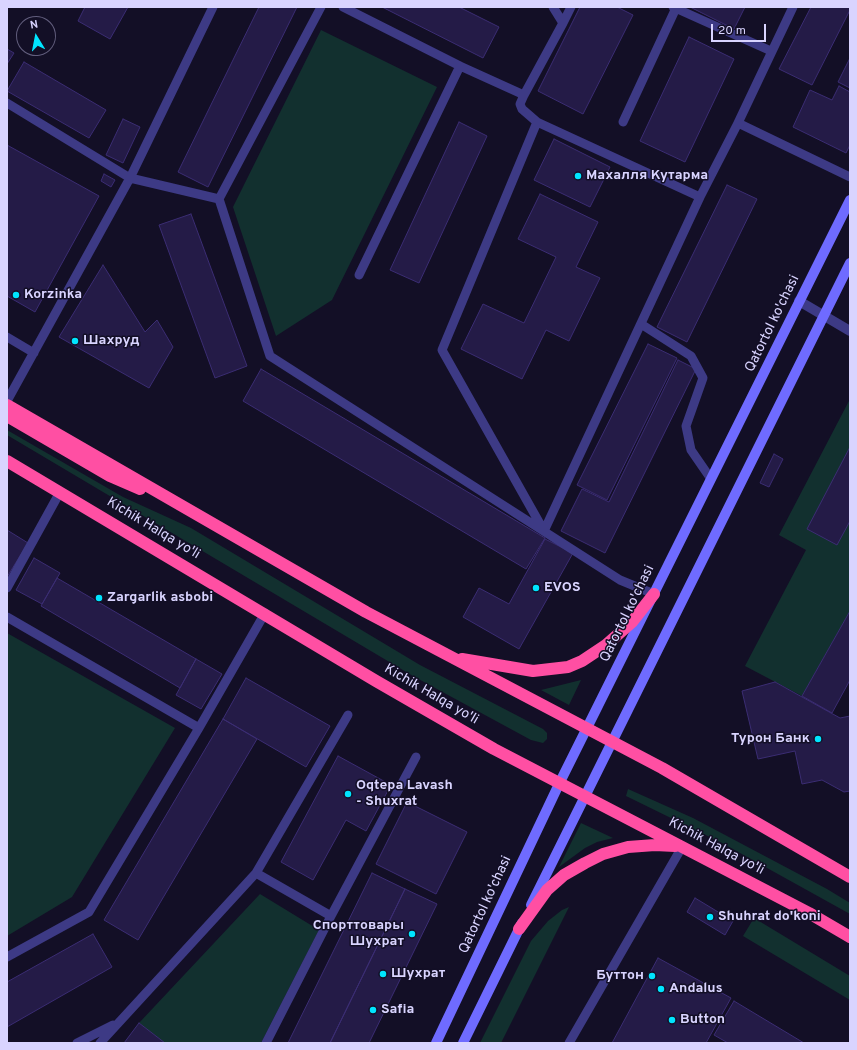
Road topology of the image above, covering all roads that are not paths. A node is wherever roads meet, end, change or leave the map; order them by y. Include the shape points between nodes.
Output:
1 (213, 7) edge
2 (321, 7) edge
3 (343, 7) edge
4 (553, 7) edge
5 (571, 7) edge
6 (793, 7) edge
7 (674, 8) edge
8 (563, 23) junction
9 (771, 52) junction
10 (460, 66) junction
11 (524, 95) junction
12 (7, 103) edge
13 (537, 122) junction
14 (623, 122) dead end
15 (738, 123) junction
16 (850, 177) edge
17 (130, 178) junction
18 (700, 197) junction
19 (219, 199) junction
20 (850, 200) edge
21 (850, 263) edge
22 (359, 275) dead end
23 (799, 301) junction
24 (824, 315) junction
25 (641, 324) junction
26 (850, 330) edge
27 (7, 337) edge
28 (34, 353) junction
29 (7, 401) edge
30 (7, 405) edge
31 (7, 416) edge
32 (7, 461) edge
33 (711, 479) junction
34 (60, 492) junction
35 (194, 513) junction
36 (544, 530) junction
37 (7, 588) edge
38 (654, 594) junction
39 (265, 613) junction
40 (7, 617) edge
41 (452, 657) junction
42 (348, 715) dead end
43 (199, 728) junction
44 (587, 729) junction
45 (612, 742) junction
46 (416, 757) dead end
47 (560, 782) junction
48 (585, 796) junction
49 (682, 847) junction
50 (256, 873) junction
51 (850, 877) edge
52 (330, 916) junction
53 (519, 929) junction
54 (850, 937) edge
55 (7, 957) edge
56 (120, 1021) junction
57 (76, 1043) edge
58 (100, 1043) edge
59 (266, 1043) edge
60 (436, 1043) edge
61 (462, 1043) edge
62 (569, 1043) edge

1 - 17 lane
2 - 19 lane
3 - 10 lane
4 - 8 lane
5 - 8 lane
6 - 9 lane
7 - 9 lane
7 - 14 lane
8 - 11 lane
9 - 15 lane
10 - 11 lane
10 - 22 lane
11 - 13 lane via 520,104 522,109
12 - 17 lane
13 - 18 lane
13 - 36 lane via 442,350
15 - 16 lane
15 - 18 lane
17 - 19 lane
17 - 28 lane
18 - 25 lane
19 - 36 lane via 270,356
20 - 23 main road, Qatortol ko'chasi
21 - 24 main road
23 - 24 street
23 - 33 main road, Qatortol ko'chasi
24 - 26 street
24 - 45 main road
25 - 33 lane via 691,356 703,378 686,426 691,450
25 - 36 lane
27 - 28 lane
28 - 29 lane
30 - 35 highway
31 - 35 highway via 110,476
32 - 34 highway, Kichik Halqa yo'li
33 - 38 main road, Qatortol ko'chasi
34 - 37 lane
34 - 39 highway, Kichik Halqa yo'li
35 - 41 highway via 366,612
36 - 38 lane via 620,580
38 - 41 highway via 632,622 606,645 568,667 533,671
38 - 44 main road, Qatortol ko'chasi
39 - 43 lane
39 - 47 highway, Kichik Halqa yo'li via 488,745
40 - 43 lane
41 - 44 highway
42 - 50 lane
43 - 55 lane via 89,912
44 - 45 highway
44 - 47 main road, Qatortol ko'chasi
45 - 48 main road
45 - 51 highway via 662,768
46 - 52 lane
47 - 48 highway, Kichik Halqa yo'li
47 - 60 main road, Qatortol ko'chasi
48 - 49 highway, Kichik Halqa yo'li
48 - 53 main road
49 - 53 highway via 655,844 628,847 593,858 551,886
49 - 54 highway, Kichik Halqa yo'li via 808,912
49 - 62 lane
50 - 52 lane
50 - 56 lane
52 - 59 lane
53 - 61 main road
56 - 57 lane
56 - 58 lane

